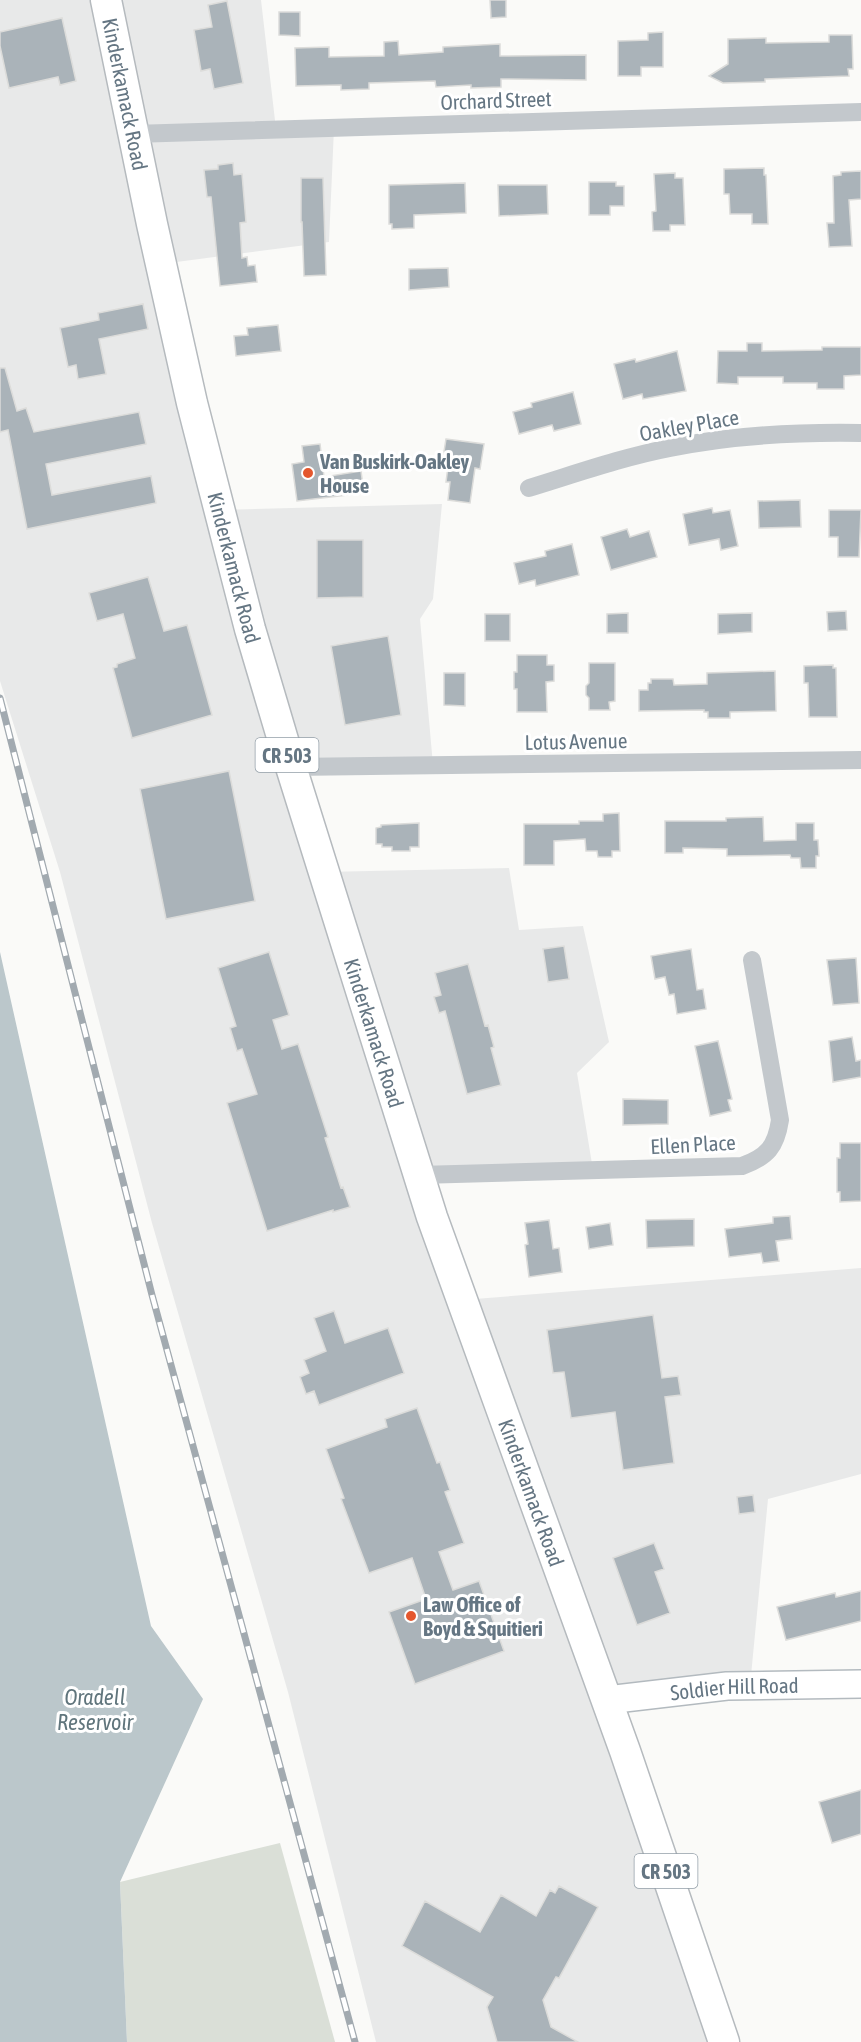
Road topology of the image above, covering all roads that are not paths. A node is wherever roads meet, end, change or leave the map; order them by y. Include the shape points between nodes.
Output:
1 (106, 0) edge
2 (861, 112) edge
3 (133, 134) junction
4 (861, 433) edge
5 (529, 488) dead end
6 (861, 760) edge
7 (291, 767) junction
8 (752, 960) dead end
9 (419, 1175) junction
10 (861, 1684) edge
11 (607, 1700) junction
12 (724, 2042) edge

1 - 3 main road, Kinderkamack Road / CR 503
2 - 3 street, Orchard Street
3 - 7 main road, Kinderkamack Road / CR 503 via 189,392 250,629
4 - 5 street, Oakley Place via 706,441
6 - 7 street, Lotus Avenue
7 - 9 main road, Kinderkamack Road / CR 503
8 - 9 street, Ellen Place via 780,1120 778,1135 758,1160 742,1166
9 - 11 main road, Kinderkamack Road / CR 503
10 - 11 street, Soldier Hill Road via 727,1686
11 - 12 main road, Kinderkamack Road / CR 503

